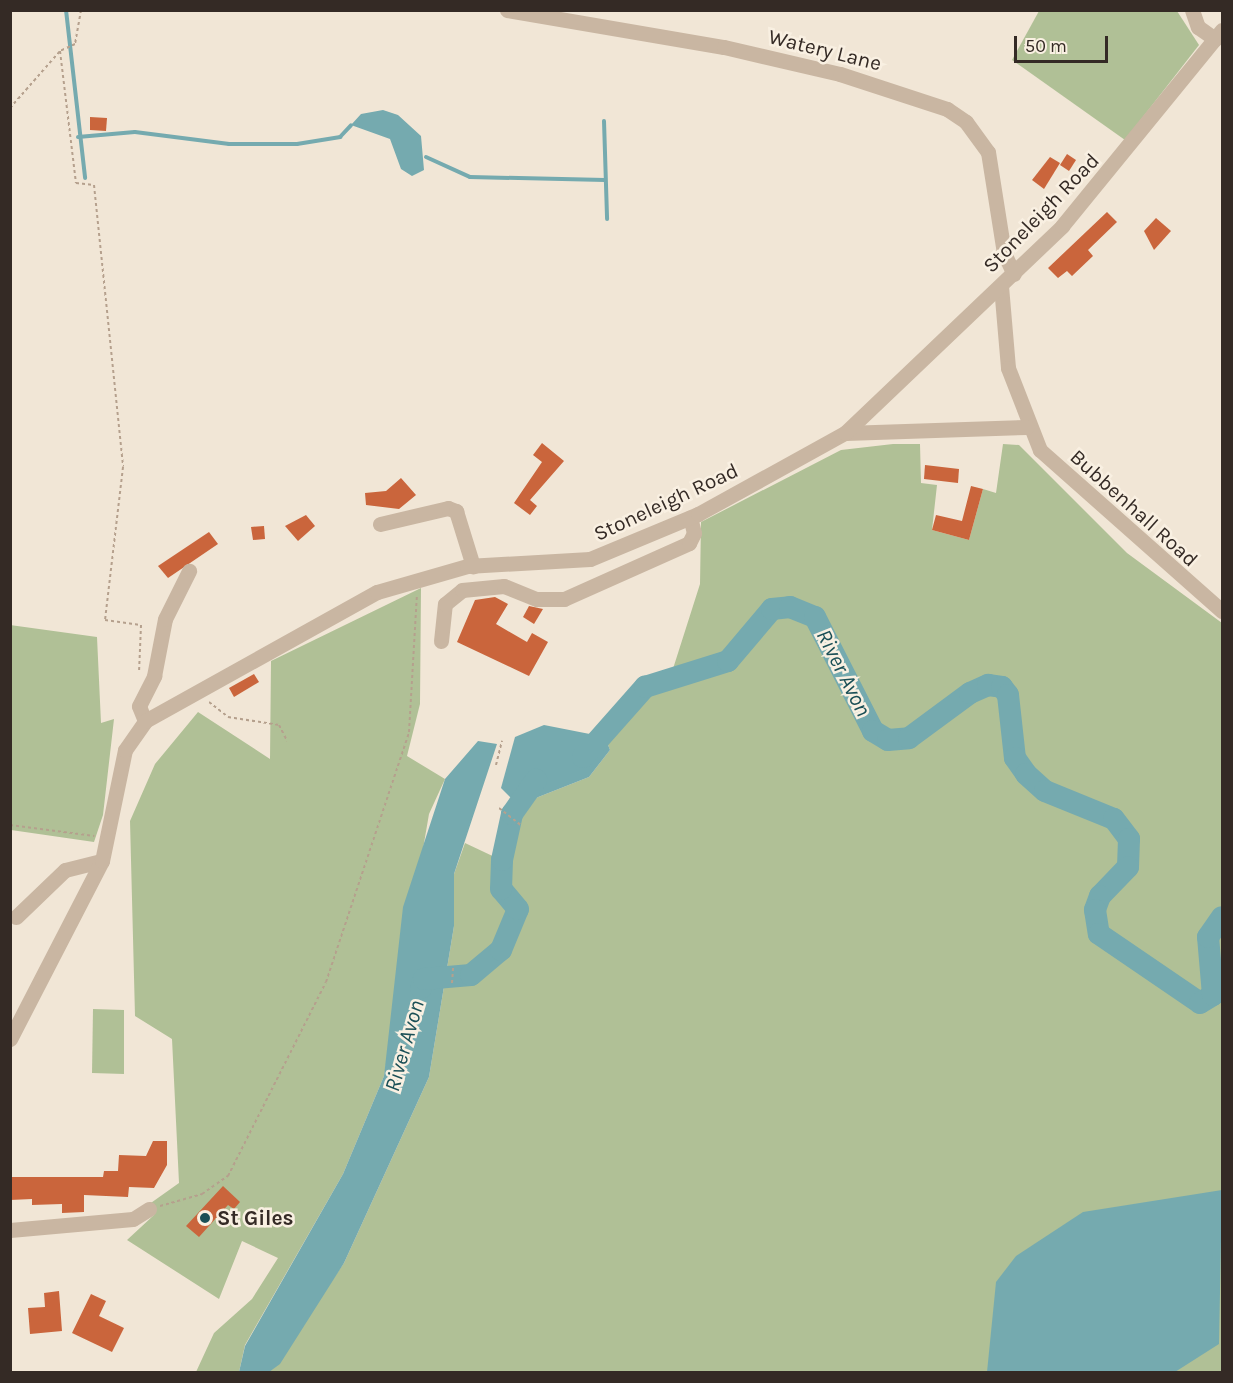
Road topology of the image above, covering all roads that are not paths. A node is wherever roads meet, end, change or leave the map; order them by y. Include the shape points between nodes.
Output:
1 (507, 10) edge
2 (1192, 10) edge
3 (1219, 34) edge
4 (1014, 274) junction
5 (1001, 286) junction
6 (1027, 427) junction
7 (845, 433) junction
8 (690, 517) junction
9 (381, 525) dead end
10 (473, 566) junction
11 (189, 571) dead end
12 (1222, 611) edge
13 (441, 641) dead end
14 (145, 721) junction
15 (102, 861) junction
16 (16, 917) dead end
17 (10, 1039) edge
18 (149, 1209) road end
19 (10, 1230) edge

1 - 4 street, Watery Lane via 724,47 840,74 947,109 966,122 988,152 1004,253
2 - 3 street via 1198,27
3 - 4 street, Stoneleigh Road via 1102,183
4 - 5 street, Stoneleigh Road
5 - 6 street, Bubbenhall Road via 1008,368
5 - 7 street, Stoneleigh Road
6 - 7 street
6 - 12 street, Bubbenhall Road via 1040,450
7 - 8 street, Stoneleigh Road
8 - 10 street, Stoneleigh Road via 590,560
8 - 13 street via 694,533 690,543 564,599 537,599 504,586 462,590 446,604
9 - 10 street via 448,508 456,511
10 - 14 street, Stoneleigh Road via 377,592
11 - 14 street via 165,619 154,676 139,706
14 - 15 street, Stoneleigh Road via 125,750 110,838
15 - 16 street via 65,870
15 - 17 street, Stoneleigh Road
18 - 19 street via 132,1220

